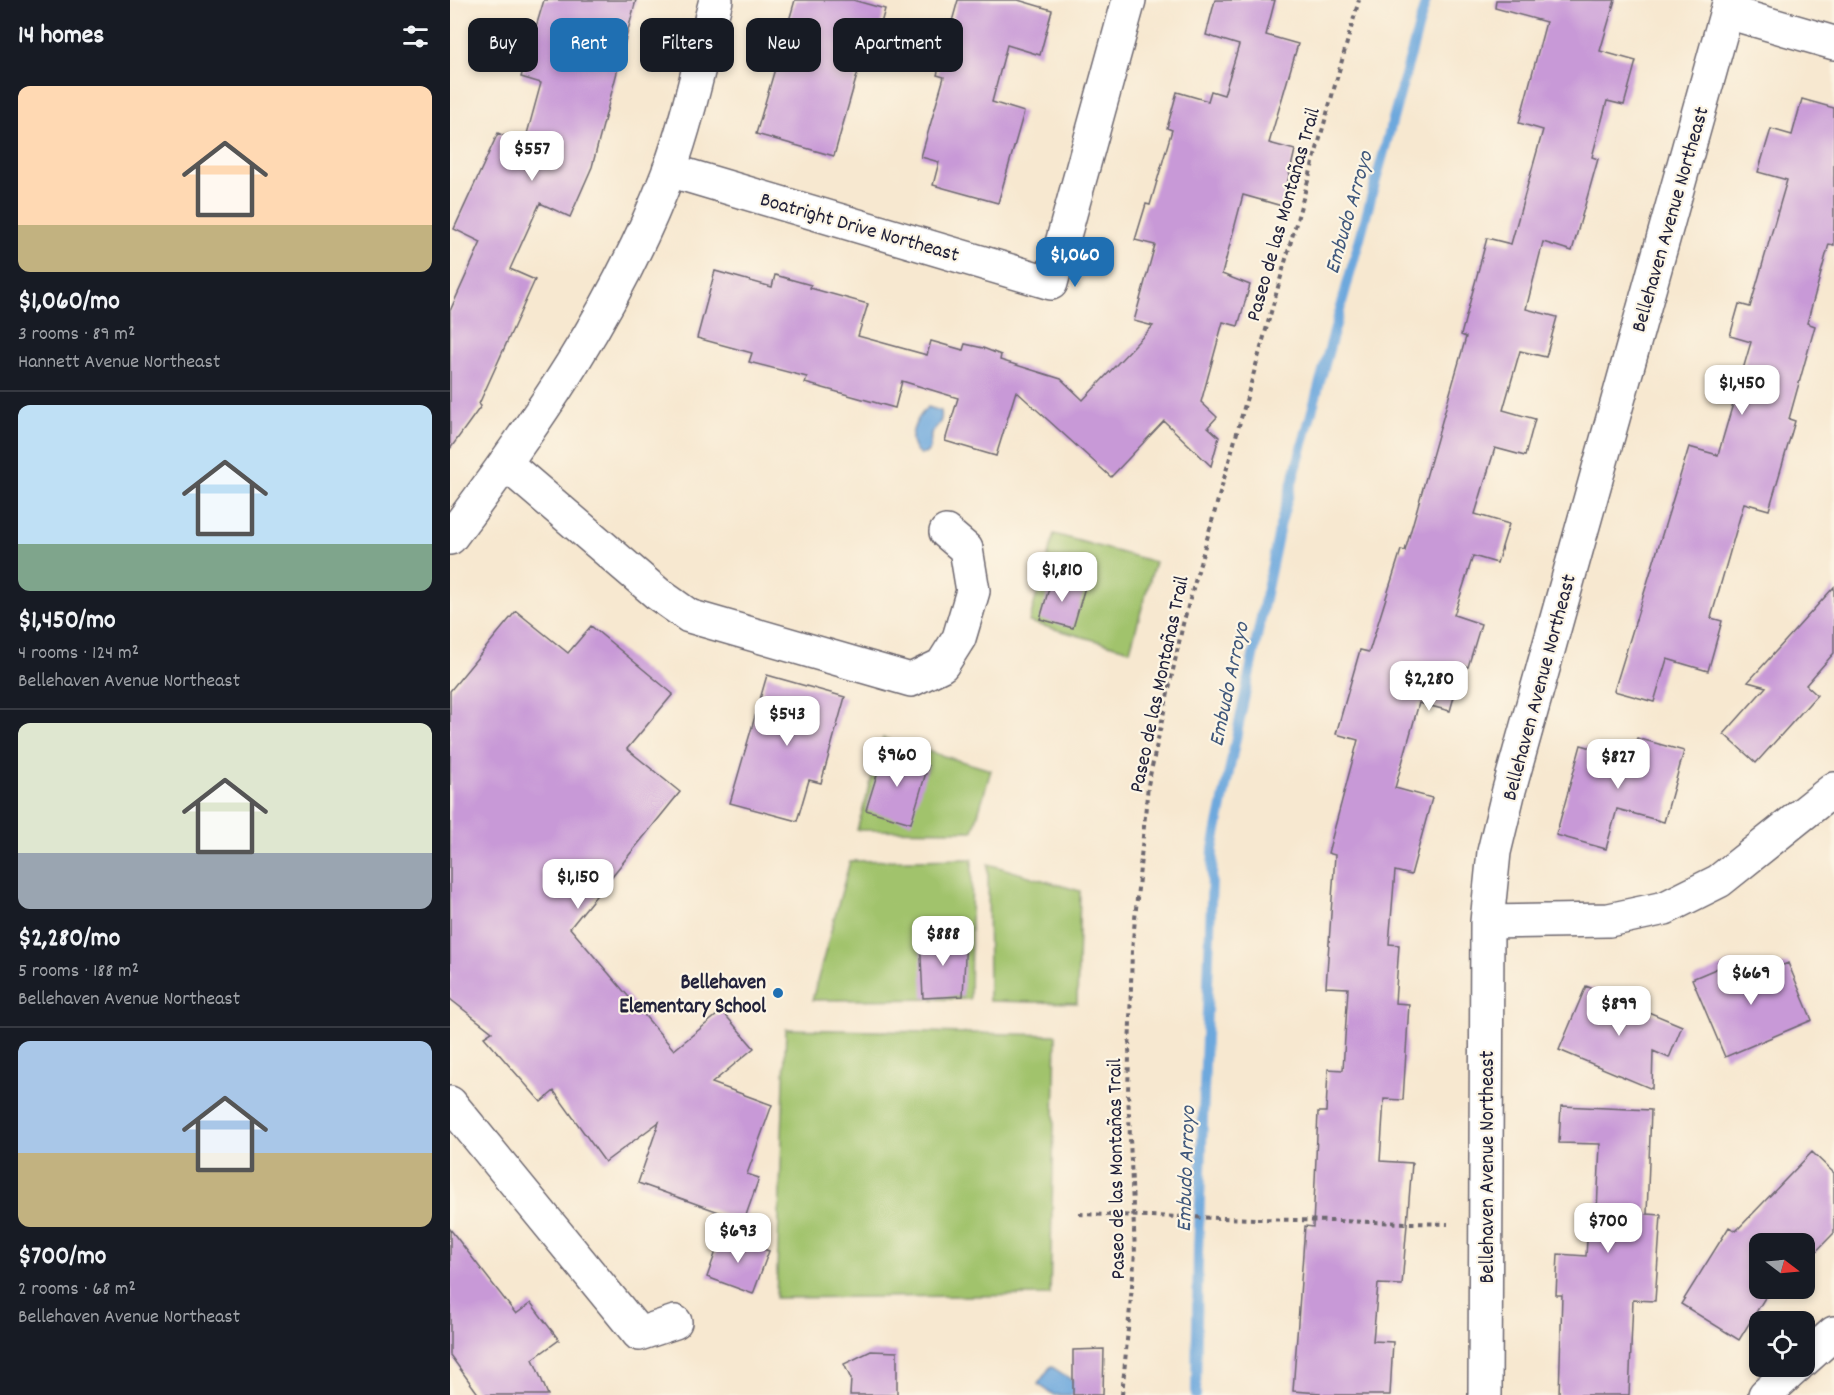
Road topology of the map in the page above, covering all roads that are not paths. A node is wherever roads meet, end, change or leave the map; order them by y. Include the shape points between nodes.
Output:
1 (716, 0) edge
2 (1129, 0) edge
3 (1728, 6) edge
4 (1834, 43) edge
5 (669, 170) junction
6 (506, 464) junction
7 (946, 532) dead end
8 (450, 538) edge
9 (1834, 789) edge
10 (1487, 921) junction
11 (450, 1103) edge
12 (675, 1322) dead end
13 (1834, 1333) edge
14 (1815, 1350) edge
15 (1785, 1377) edge
16 (1485, 1395) edge
17 (1765, 1395) edge

1 - 5 street
2 - 5 street, Boatright Drive Northeast via 1052,283
3 - 4 street
3 - 10 street, Bellehaven Avenue Northeast via 1509,790 1494,852
5 - 6 street via 633,256 594,331
6 - 7 street via 689,616 911,680 942,665 959,638 973,591 966,549
6 - 8 street
9 - 10 street via 1719,881 1665,908 1609,920
10 - 16 street, Bellehaven Avenue Northeast
11 - 12 street via 639,1334
13 - 14 street
15 - 17 street

